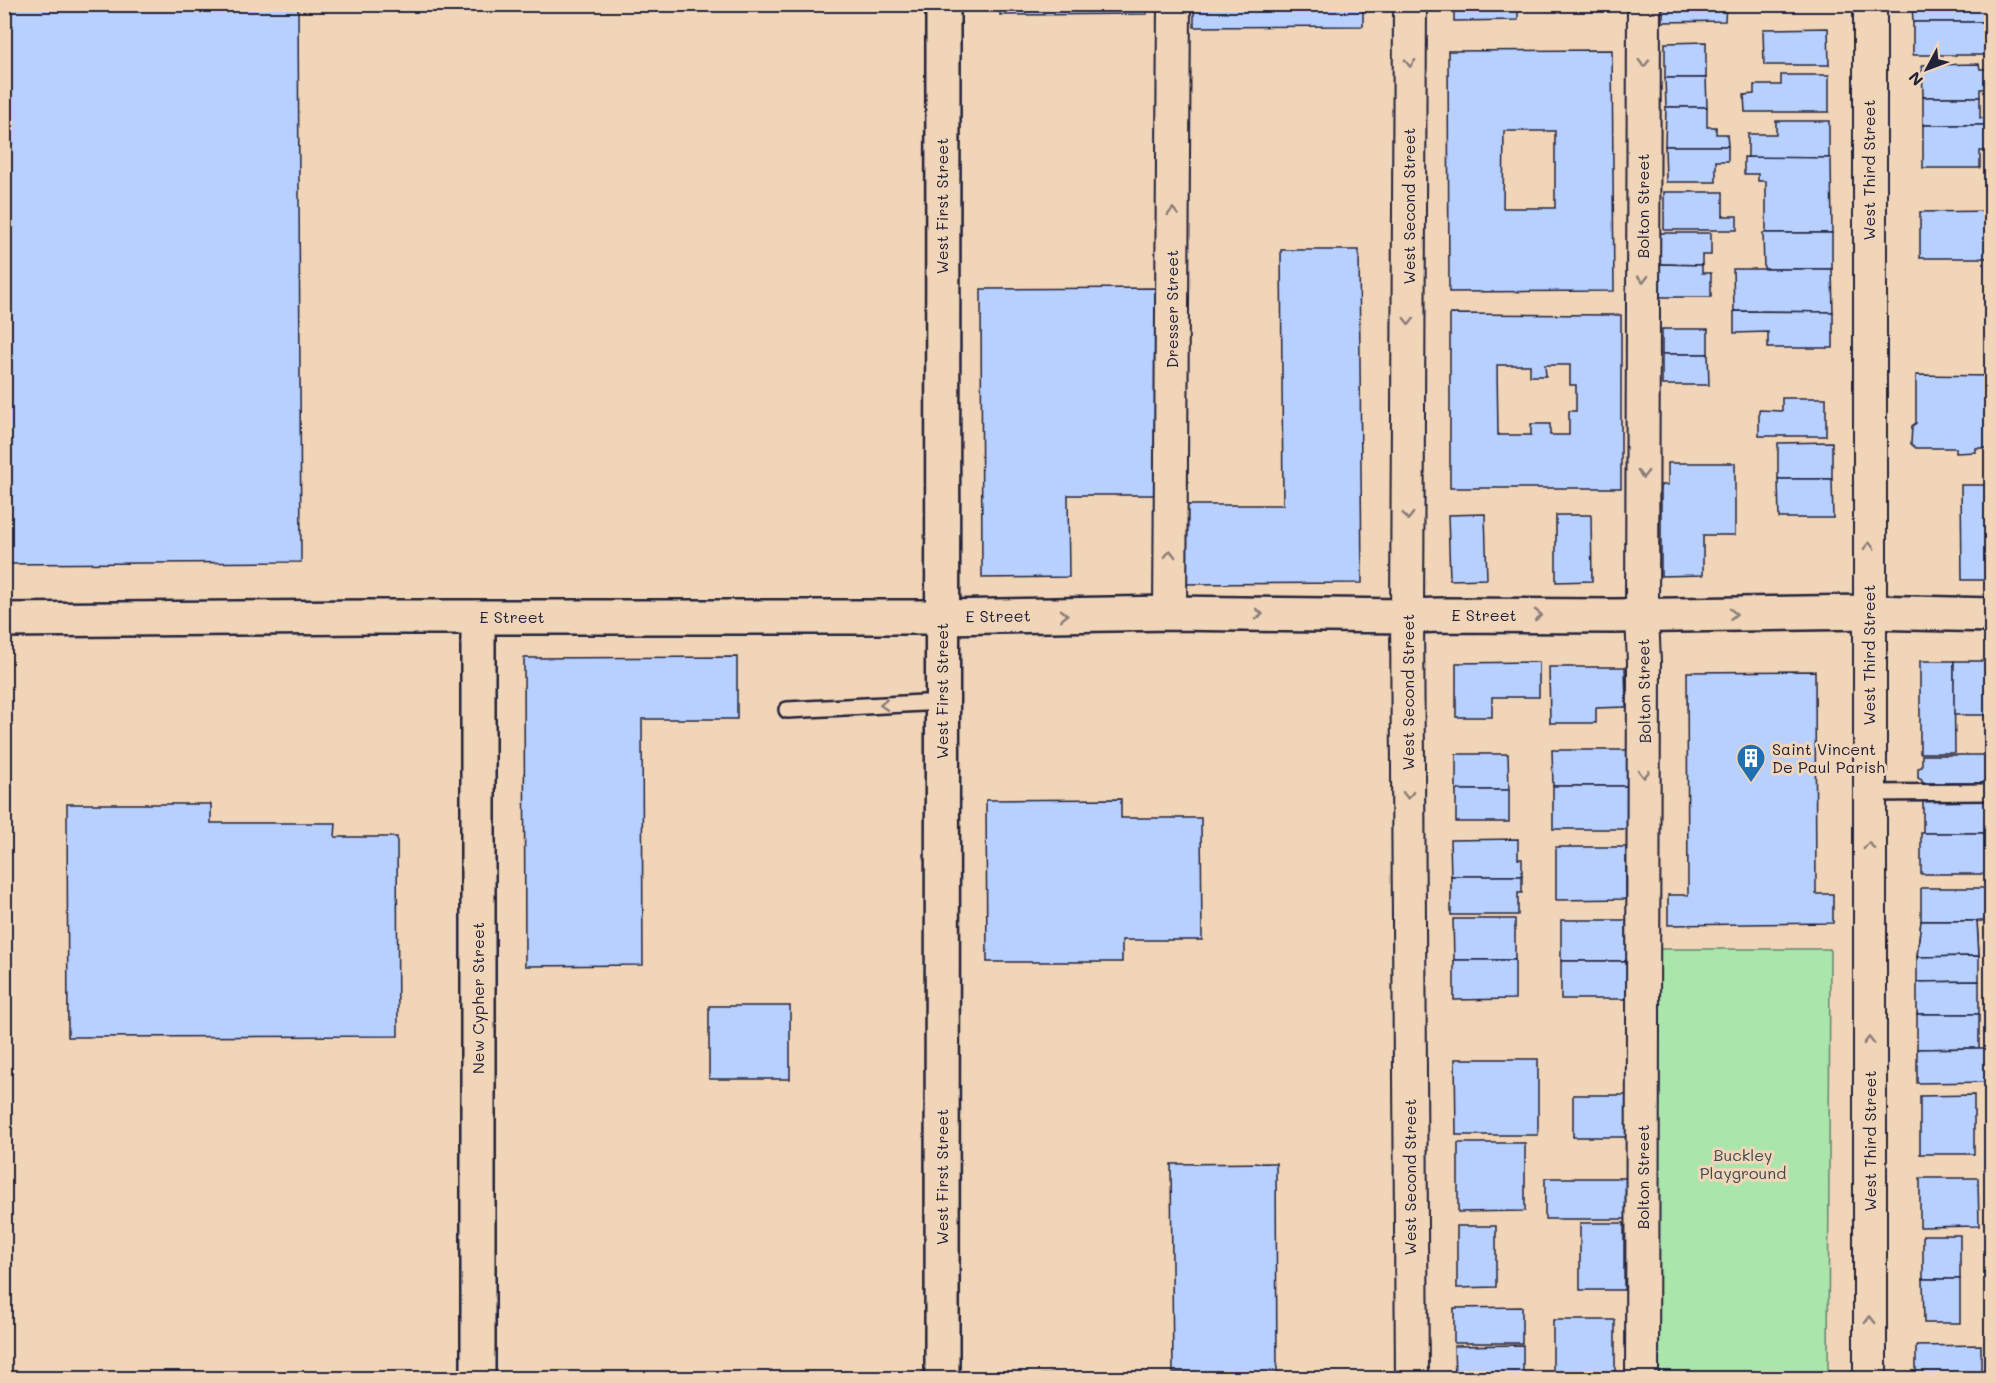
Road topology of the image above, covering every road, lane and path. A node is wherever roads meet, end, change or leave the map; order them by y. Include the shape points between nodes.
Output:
1 (942, 4) edge
2 (1174, 4) edge
3 (1410, 4) edge
4 (1644, 4) edge
5 (1870, 4) edge
6 (1869, 612) junction
7 (1170, 613) junction
8 (1992, 615) edge
9 (1407, 616) junction
10 (1642, 616) junction
11 (942, 617) junction
12 (478, 618) junction
13 (4, 620) edge
14 (942, 702) junction
15 (787, 710) dead end
16 (1992, 792) edge
17 (1869, 793) junction
18 (478, 1378) edge
19 (942, 1378) edge
20 (1412, 1378) edge
21 (1642, 1378) edge
22 (1870, 1378) edge

1 - 11 street, West First Street
7 -> 2 street, Dresser Street
3 -> 9 street, West Second Street
4 -> 10 street, Bolton Street
6 -> 5 street, West Third Street
6 - 8 street, E Street
10 -> 6 street, E Street
6 - 17 street, West Third Street
7 -> 9 street, E Street
11 -> 7 street, E Street
9 -> 10 street, E Street
9 -> 20 street, West Second Street
10 -> 21 street, Bolton Street
11 - 12 street, E Street
11 - 14 street, West First Street
12 - 13 street, E Street
12 - 18 street, New Cypher Street
14 -> 15 lane
14 - 19 street, West First Street
16 - 17 lane
22 -> 17 street, West Third Street

